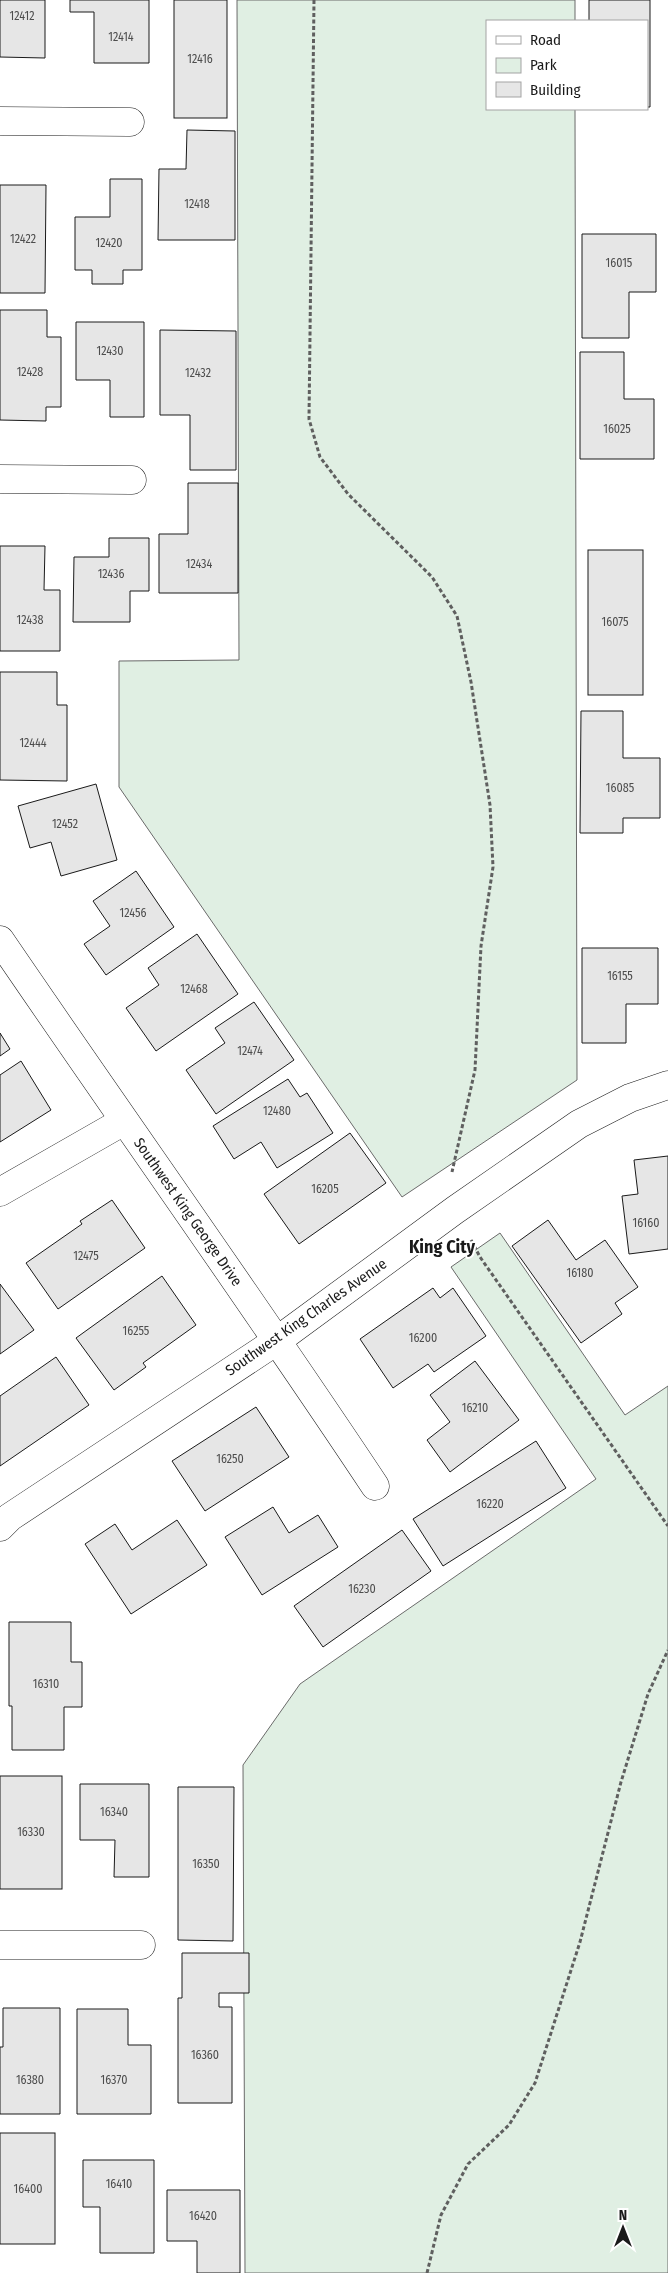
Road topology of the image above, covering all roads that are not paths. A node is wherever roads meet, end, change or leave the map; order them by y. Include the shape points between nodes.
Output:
1 (0, 121) edge
2 (130, 122) dead end
3 (0, 479) edge
4 (132, 480) dead end
5 (0, 940) edge
6 (668, 1085) edge
7 (124, 1122) junction
8 (0, 1192) edge
9 (278, 1340) junction
10 (375, 1486) dead end
11 (0, 1527) edge
12 (0, 1945) edge
13 (142, 1945) dead end

1 - 2 street
3 - 4 street
5 - 7 street, Southwest King George Drive
6 - 9 street, Southwest King Charles Avenue via 630,1098 579,1124
7 - 8 street
7 - 9 street, Southwest King George Drive
9 - 10 street, Southwest King George Drive
9 - 11 street, Southwest King Charles Avenue
12 - 13 street

